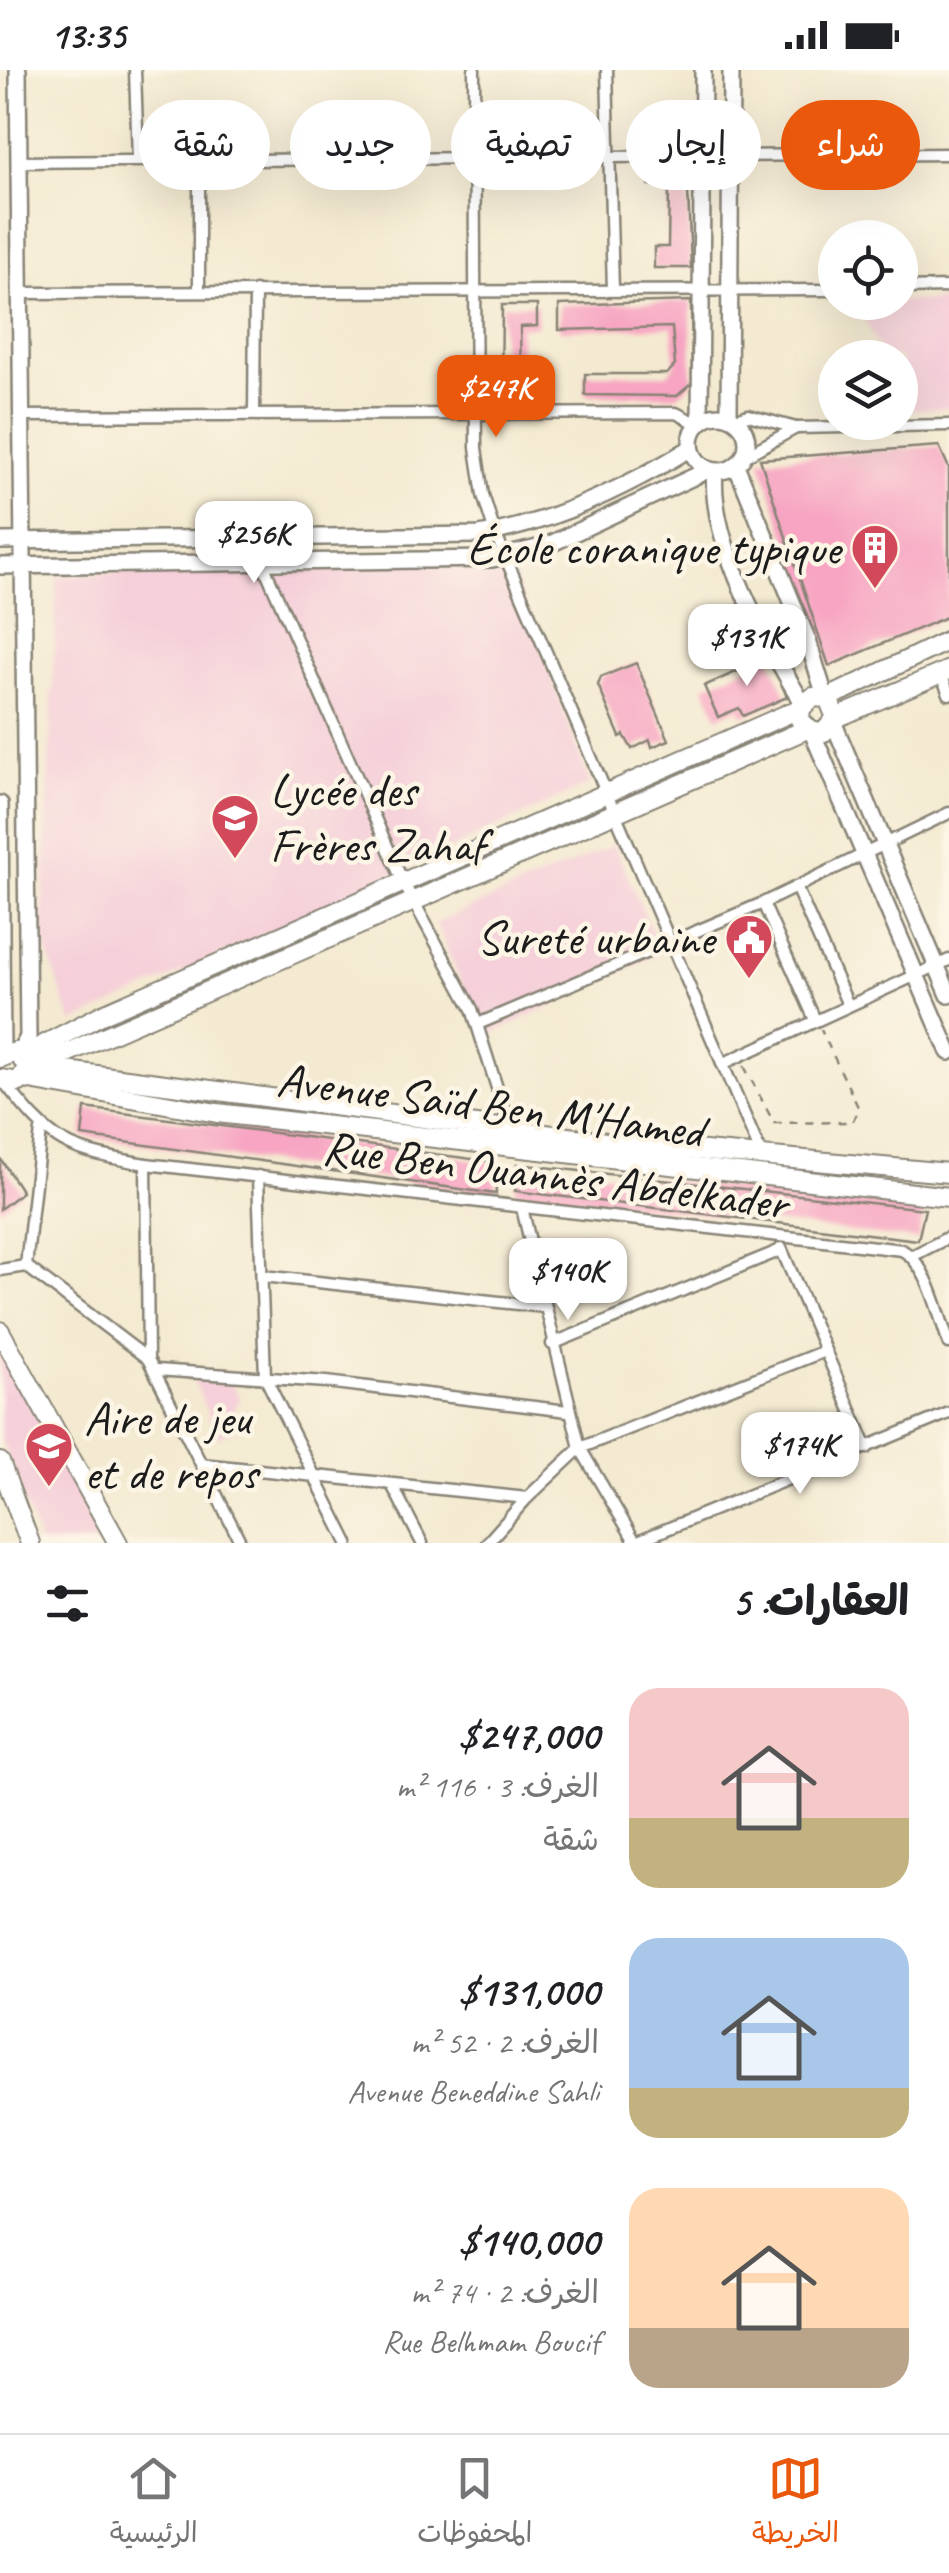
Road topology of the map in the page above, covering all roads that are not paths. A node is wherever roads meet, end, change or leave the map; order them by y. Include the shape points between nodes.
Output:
1 (18, 70) edge
2 (135, 70) edge
3 (474, 70) edge
4 (607, 70) edge
5 (703, 70) edge
6 (730, 70) edge
7 (474, 100) edge
8 (703, 100) edge
9 (730, 100) edge
10 (949, 154) edge
11 (451, 156) edge
12 (761, 156) edge
13 (606, 157) edge
14 (609, 157) junction
15 (626, 157) edge
16 (270, 158) edge
17 (138, 160) joint
18 (18, 162) junction
19 (200, 190) edge
20 (475, 190) edge
21 (702, 190) edge
22 (730, 190) edge
23 (949, 287) edge
24 (918, 288) edge
25 (613, 290) junction
26 (818, 290) edge
27 (199, 291) junction
28 (255, 291) junction
29 (702, 291) junction
30 (731, 292) junction
31 (19, 293) junction
32 (475, 293) junction
33 (254, 414) junction
34 (476, 414) junction
35 (20, 416) junction
36 (732, 419) junction
37 (699, 423) junction
38 (949, 425) edge
39 (796, 428) junction
40 (691, 448) junction
41 (740, 461) junction
42 (712, 470) junction
43 (494, 533) junction
44 (20, 540) junction
45 (0, 541) edge
46 (505, 557) junction
47 (263, 564) junction
48 (0, 566) edge
49 (20, 566) junction
50 (949, 640) edge
51 (945, 672) edge
52 (949, 694) edge
53 (826, 697) junction
54 (802, 706) junction
55 (835, 721) junction
56 (810, 731) junction
57 (607, 792) junction
58 (0, 804) edge
59 (949, 813) edge
60 (617, 816) junction
61 (0, 824) edge
62 (884, 842) junction
63 (862, 854) junction
64 (403, 882) junction
65 (796, 887) junction
66 (416, 902) junction
67 (763, 903) junction
68 (670, 942) junction
69 (942, 963) edge
70 (191, 976) junction
71 (914, 976) junction
72 (949, 995) edge
73 (198, 996) junction
74 (848, 1005) junction
75 (816, 1020) junction
76 (478, 1024) junction
77 (949, 1052) edge
78 (18, 1062) edge
79 (722, 1064) junction
80 (2, 1080) edge
81 (510, 1129) junction
82 (42, 1130) junction
83 (762, 1156) junction
84 (146, 1164) junction
85 (949, 1173) edge
86 (258, 1176) junction
87 (949, 1197) edge
88 (522, 1208) junction
89 (949, 1237) edge
90 (782, 1245) junction
91 (912, 1256) junction
92 (26, 1266) junction
93 (0, 1270) edge
94 (262, 1276) junction
95 (545, 1308) junction
96 (0, 1332) edge
97 (949, 1343) edge
98 (552, 1344) junction
99 (822, 1352) junction
100 (148, 1359) junction
101 (157, 1370) junction
102 (265, 1377) junction
103 (568, 1411) junction
104 (949, 1414) edge
105 (580, 1448) junction
106 (868, 1448) junction
107 (0, 1463) edge
108 (201, 1464) junction
109 (312, 1474) junction
110 (392, 1485) junction
111 (6, 1492) edge
112 (526, 1498) junction
113 (634, 1542) edge
114 (30, 1543) edge
115 (118, 1543) edge
116 (241, 1543) edge
117 (348, 1543) edge
118 (422, 1543) edge
119 (487, 1543) edge

1 - 18 street
2 - 17 street
3 - 7 street
4 - 14 street
5 - 8 street
6 - 9 street
10 - 12 street
11 - 16 street
13 - 14 street
14 - 15 street
14 - 25 street
17 - 18 street
18 - 31 street
19 - 27 street
20 - 32 street
21 - 29 street
22 - 30 street
23 - 24 street
25 - 29 street
25 - 32 street
26 - 30 street
27 - 28 street
27 - 31 street
28 - 32 street
28 - 33 street
29 - 30 street
29 - 37 street
30 - 36 street
31 - 35 street
32 - 34 street
33 - 34 street
33 - 35 street
34 - 37 street via 676,413
34 - 43 street via 479,480
35 - 44 street
36 - 37 street via 717,415
36 - 39 street via 748,415
36 - 41 street via 746,437
37 - 40 street
38 - 39 street
39 - 41 street
40 - 42 street
40 - 43 street via 559,513
41 - 42 street
41 - 53 street
42 - 46 street via 546,546
42 - 54 street via 712,500 736,567
43 - 44 street
43 - 46 street
44 - 45 street
44 - 49 street
46 - 47 street
46 - 57 street
47 - 49 street
47 - 64 street
48 - 49 street
49 - 78 street via 28,1040
50 - 53 main road
51 - 52 street
51 - 55 main road
53 - 54 main road
53 - 55 main road
54 - 56 main road via 800,720
54 - 57 main road
55 - 56 main road via 824,732
55 - 62 street
56 - 60 main road
56 - 63 street
57 - 60 street
57 - 64 main road
58 - 61 street
59 - 62 street
60 - 66 main road
60 - 68 street
61 - 78 street
62 - 63 street
62 - 69 street
63 - 65 street
63 - 71 street
64 - 66 street
64 - 70 main road
65 - 67 street
65 - 74 street
66 - 73 main road
66 - 76 street
67 - 68 street
67 - 75 street
68 - 76 street
68 - 79 street
69 - 71 street
69 - 72 street
70 - 73 main road
70 - 78 main road
71 - 74 street
71 - 77 street
73 - 78 main road via 69,1052
74 - 75 street
75 - 79 street
76 - 81 street
78 - 80 main road via 14,1084
78 - 81 main road, Avenue Saïd Ben M'Hamed
78 - 87 main road, Avenue Saïd Ben M'Hamed via 217,1113
79 - 83 street
80 - 82 street, Rue Ben Ouannès Abdelkader
81 - 83 main road, Avenue Saïd Ben M'Hamed
82 - 84 street, Rue Ben Ouannès Abdelkader via 85,1153
82 - 92 street
83 - 85 main road, Avenue Saïd Ben M'Hamed
84 - 86 street, Rue Ben Ouannès Abdelkader
84 - 100 street
86 - 88 street, Rue Ben Ouannès Abdelkader
86 - 94 street
88 - 90 street, Rue Ben Ouannès Abdelkader
88 - 95 street
89 - 91 street
90 - 91 street, Rue Ben Ouannès Abdelkader via 858,1243
90 - 98 street
90 - 99 street
91 - 97 street
92 - 93 street
92 - 100 street
94 - 95 street
94 - 102 street
95 - 98 street
96 - 115 main road
98 - 103 street
99 - 105 street
99 - 106 street
100 - 101 street
101 - 102 street
101 - 108 street
102 - 103 street
102 - 109 street
103 - 105 street
104 - 106 street
105 - 112 street
105 - 113 street
106 - 113 street
107 - 111 main road
108 - 109 street
108 - 116 street
109 - 110 street
109 - 117 street
110 - 112 street
110 - 118 street
111 - 114 main road
112 - 119 street

